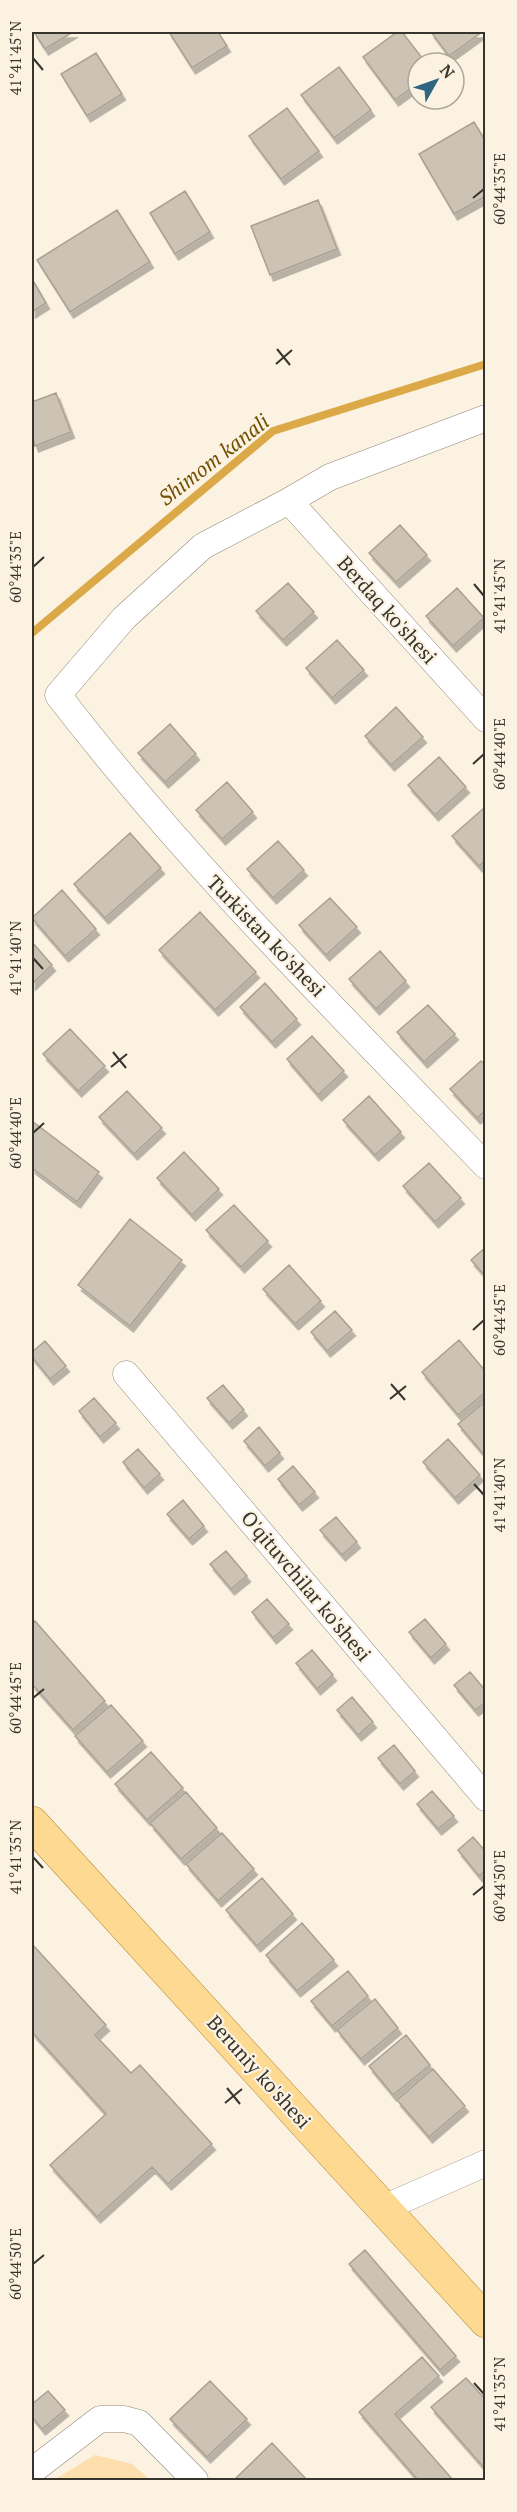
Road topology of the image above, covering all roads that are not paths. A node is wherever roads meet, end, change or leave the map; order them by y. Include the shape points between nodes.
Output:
1 (486, 418) edge
2 (289, 501) junction
3 (486, 720) edge
4 (486, 1166) edge
5 (126, 1374) dead end
6 (486, 1798) edge
7 (32, 1823) edge
8 (486, 2163) edge
9 (384, 2208) junction
10 (486, 2320) edge
11 (32, 2471) edge
12 (195, 2481) edge

1 - 2 street via 330,477
2 - 3 street, Berdaq ko'shesi
2 - 4 street, Turkistan ko'shesi via 203,546 124,618 58,695 101,752 206,873
5 - 6 street, O'qituvchilar ko'shesi
7 - 9 main road, Beruniy ko'shesi
8 - 9 street
9 - 10 main road, Beruniy ko'shesi
11 - 12 street via 100,2419 124,2419 139,2423

